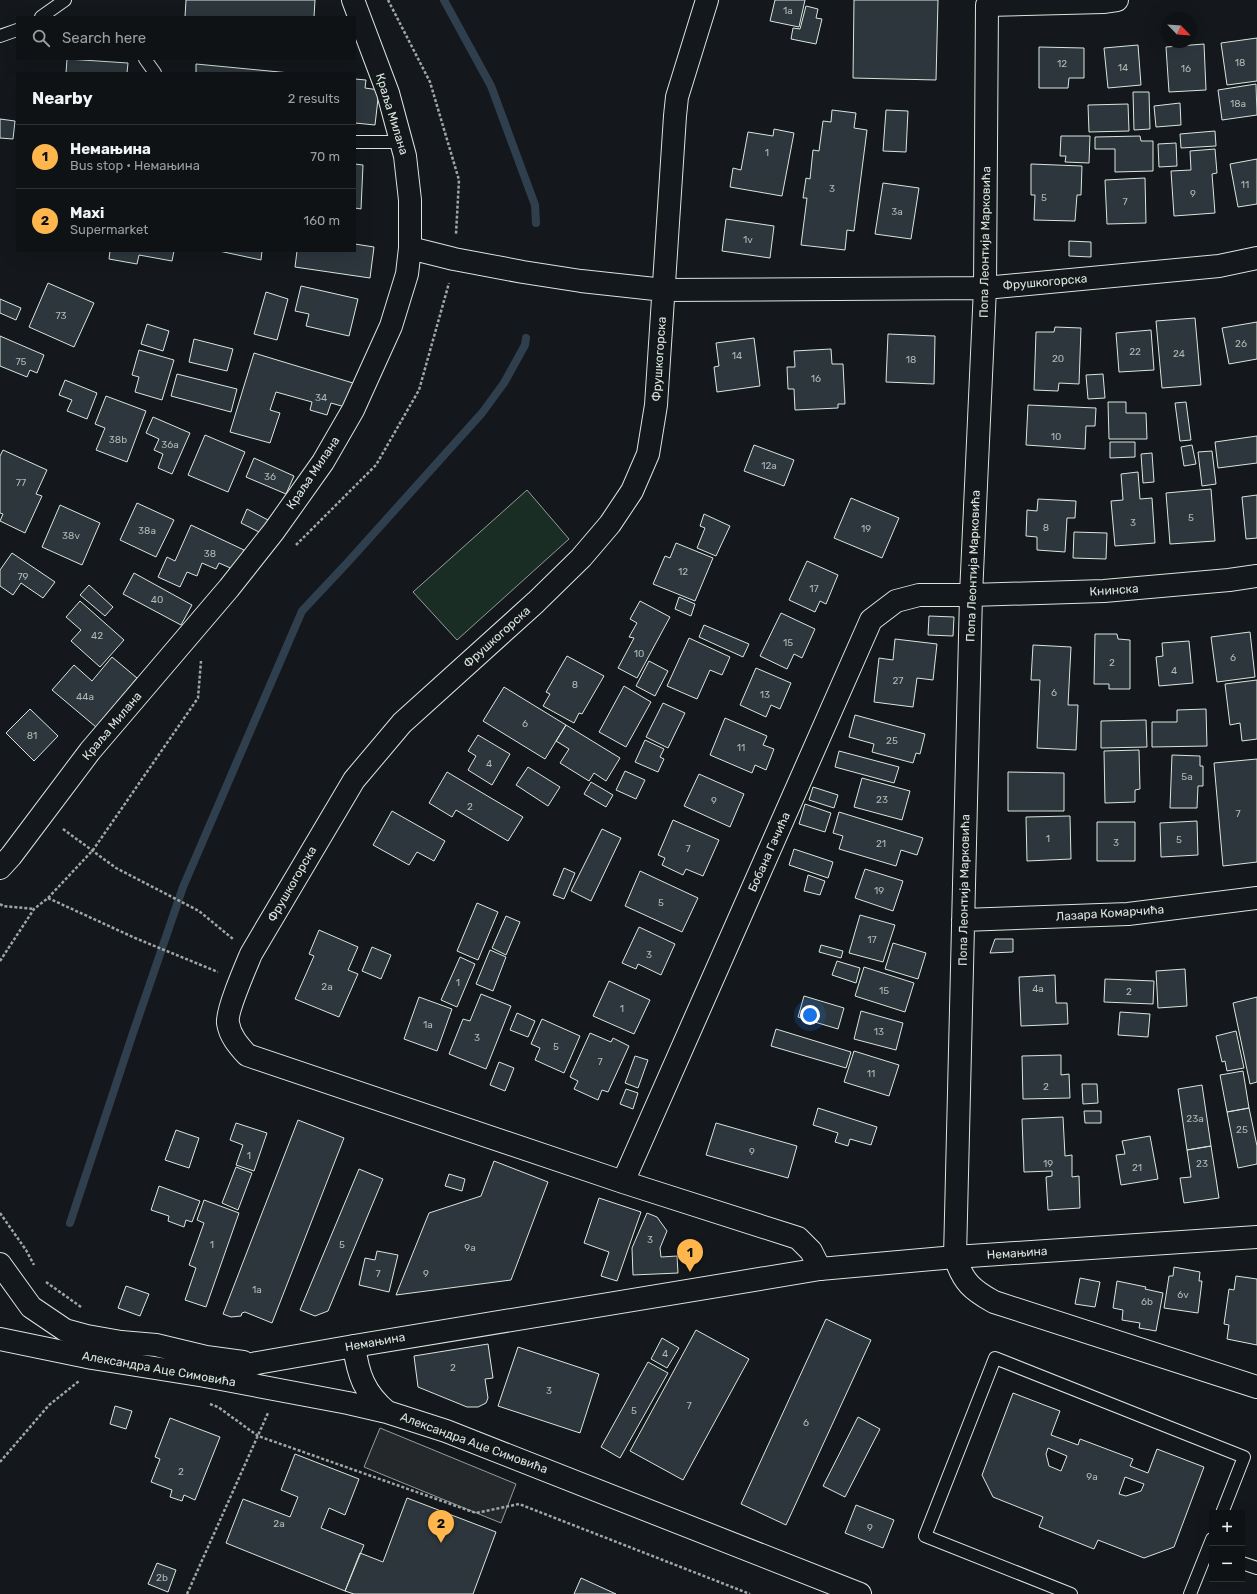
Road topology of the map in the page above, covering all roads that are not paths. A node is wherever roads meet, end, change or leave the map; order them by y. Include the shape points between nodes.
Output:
1 (65, 0) edge
2 (353, 0) edge
3 (707, 0) edge
4 (1117, 0) edge
5 (42, 16) edge
6 (16, 31) edge
7 (0, 36) edge
8 (146, 60) edge
9 (154, 72) edge
10 (356, 142) edge
11 (402, 142) junction
12 (410, 248) junction
13 (1257, 258) edge
14 (985, 288) junction
15 (664, 290) junction
16 (1257, 576) edge
17 (971, 596) junction
18 (0, 868) edge
19 (1257, 898) edge
20 (963, 920) junction
21 (623, 1182) junction
22 (1257, 1237) edge
23 (955, 1258) junction
24 (0, 1264) edge
25 (820, 1269) junction
26 (0, 1339) edge
27 (354, 1346) junction
28 (257, 1363) junction
29 (205, 1376) junction
30 (1257, 1388) edge
31 (386, 1412) junction
32 (1223, 1510) edge
33 (1209, 1554) edge
34 (1245, 1564) edge
35 (1257, 1568) edge
36 (860, 1594) edge
37 (1071, 1594) edge
38 (1190, 1594) edge

1 - 5 lane
2 - 11 street, Краља Милана via 388,93
3 - 15 street, Фрушкогорска via 677,97
4 - 14 street, Попа Леонтија Марковића via 987,6
6 - 7 lane
8 - 9 lane
10 - 11 lane
11 - 12 street, Краља Милана via 410,200
12 - 15 street, Фрушкогорска via 454,259 538,274
12 - 18 street, Краља Милана via 407,274 391,326 353,410 324,462 229,588 90,751
13 - 14 street, Фрушкогорска via 1219,266
14 - 15 street, Фрушкогорска
14 - 17 street, Попа Леонтија Марковића
15 - 21 street, Фрушкогорска via 656,405 648,454 632,492 610,524 581,558 402,723 354,780 251,954 228,1021 234,1040 247,1055
16 - 17 street, Книнска via 1104,591
17 - 20 street, Попа Леонтија Марковића
17 - 21 street, Бобана Гачића via 919,595 896,601 871,620
19 - 20 street, Лазара Комарчића via 1128,914
20 - 23 street, Попа Леонтија Марковића
21 - 25 street via 798,1238 811,1251
22 - 23 street, Немањина
23 - 25 street, Немањина
23 - 30 street via 967,1282 978,1294 994,1302
24 - 28 street, Александра Аце Симовића via 31,1307 64,1330 121,1342 156,1345 206,1357
25 - 27 street, Немањина
26 - 29 street, Александра Аце Симовића via 110,1361
27 - 28 street, Немањина
27 - 31 street via 357,1367 364,1384 375,1402
28 - 29 street
29 - 31 street, Александра Аце Симовића
31 - 36 street, Александра Аце Симовића via 446,1431
32 - 37 lane via 1244,1457 995,1358 924,1536
33 - 38 lane
34 - 35 lane

